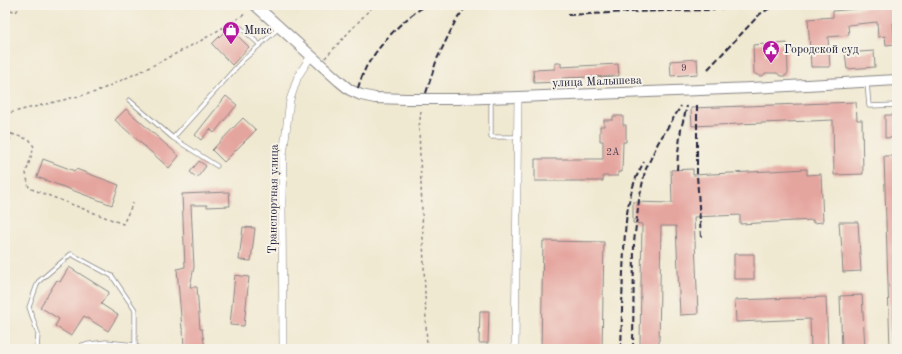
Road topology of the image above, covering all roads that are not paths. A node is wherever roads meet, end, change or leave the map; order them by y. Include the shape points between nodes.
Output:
1 (255, 5) edge
2 (280, 27) junction
3 (241, 28) dead end
4 (260, 46) junction
5 (311, 56) junction
6 (897, 80) edge
7 (867, 82) junction
8 (518, 97) junction
9 (491, 98) junction
10 (129, 100) dead end
11 (897, 106) edge
12 (518, 137) junction
13 (173, 138) junction
14 (217, 166) dead end
15 (135, 345) junction
16 (37, 349) edge
17 (79, 349) edge
18 (140, 349) edge
19 (283, 349) edge
20 (515, 349) edge

1 - 2 main road, улица Малышева
2 - 4 lane
2 - 5 main road, улица Малышева
3 - 4 lane
4 - 13 lane via 242,61
5 - 9 main road, улица Малышева via 350,90 361,95 406,99
5 - 19 street, Транспортная улица via 298,76 290,100 283,155
6 - 7 main road, улица Малышева
7 - 8 main road, улица Малышева
7 - 11 lane via 869,106
8 - 9 main road, улица Малышева
8 - 12 street
9 - 12 lane via 492,137
10 - 13 lane
12 - 20 street
13 - 14 lane
15 - 16 lane via 135,310 112,276 71,254 38,282 29,307 38,334
15 - 17 lane via 106,342 82,345
15 - 18 lane

